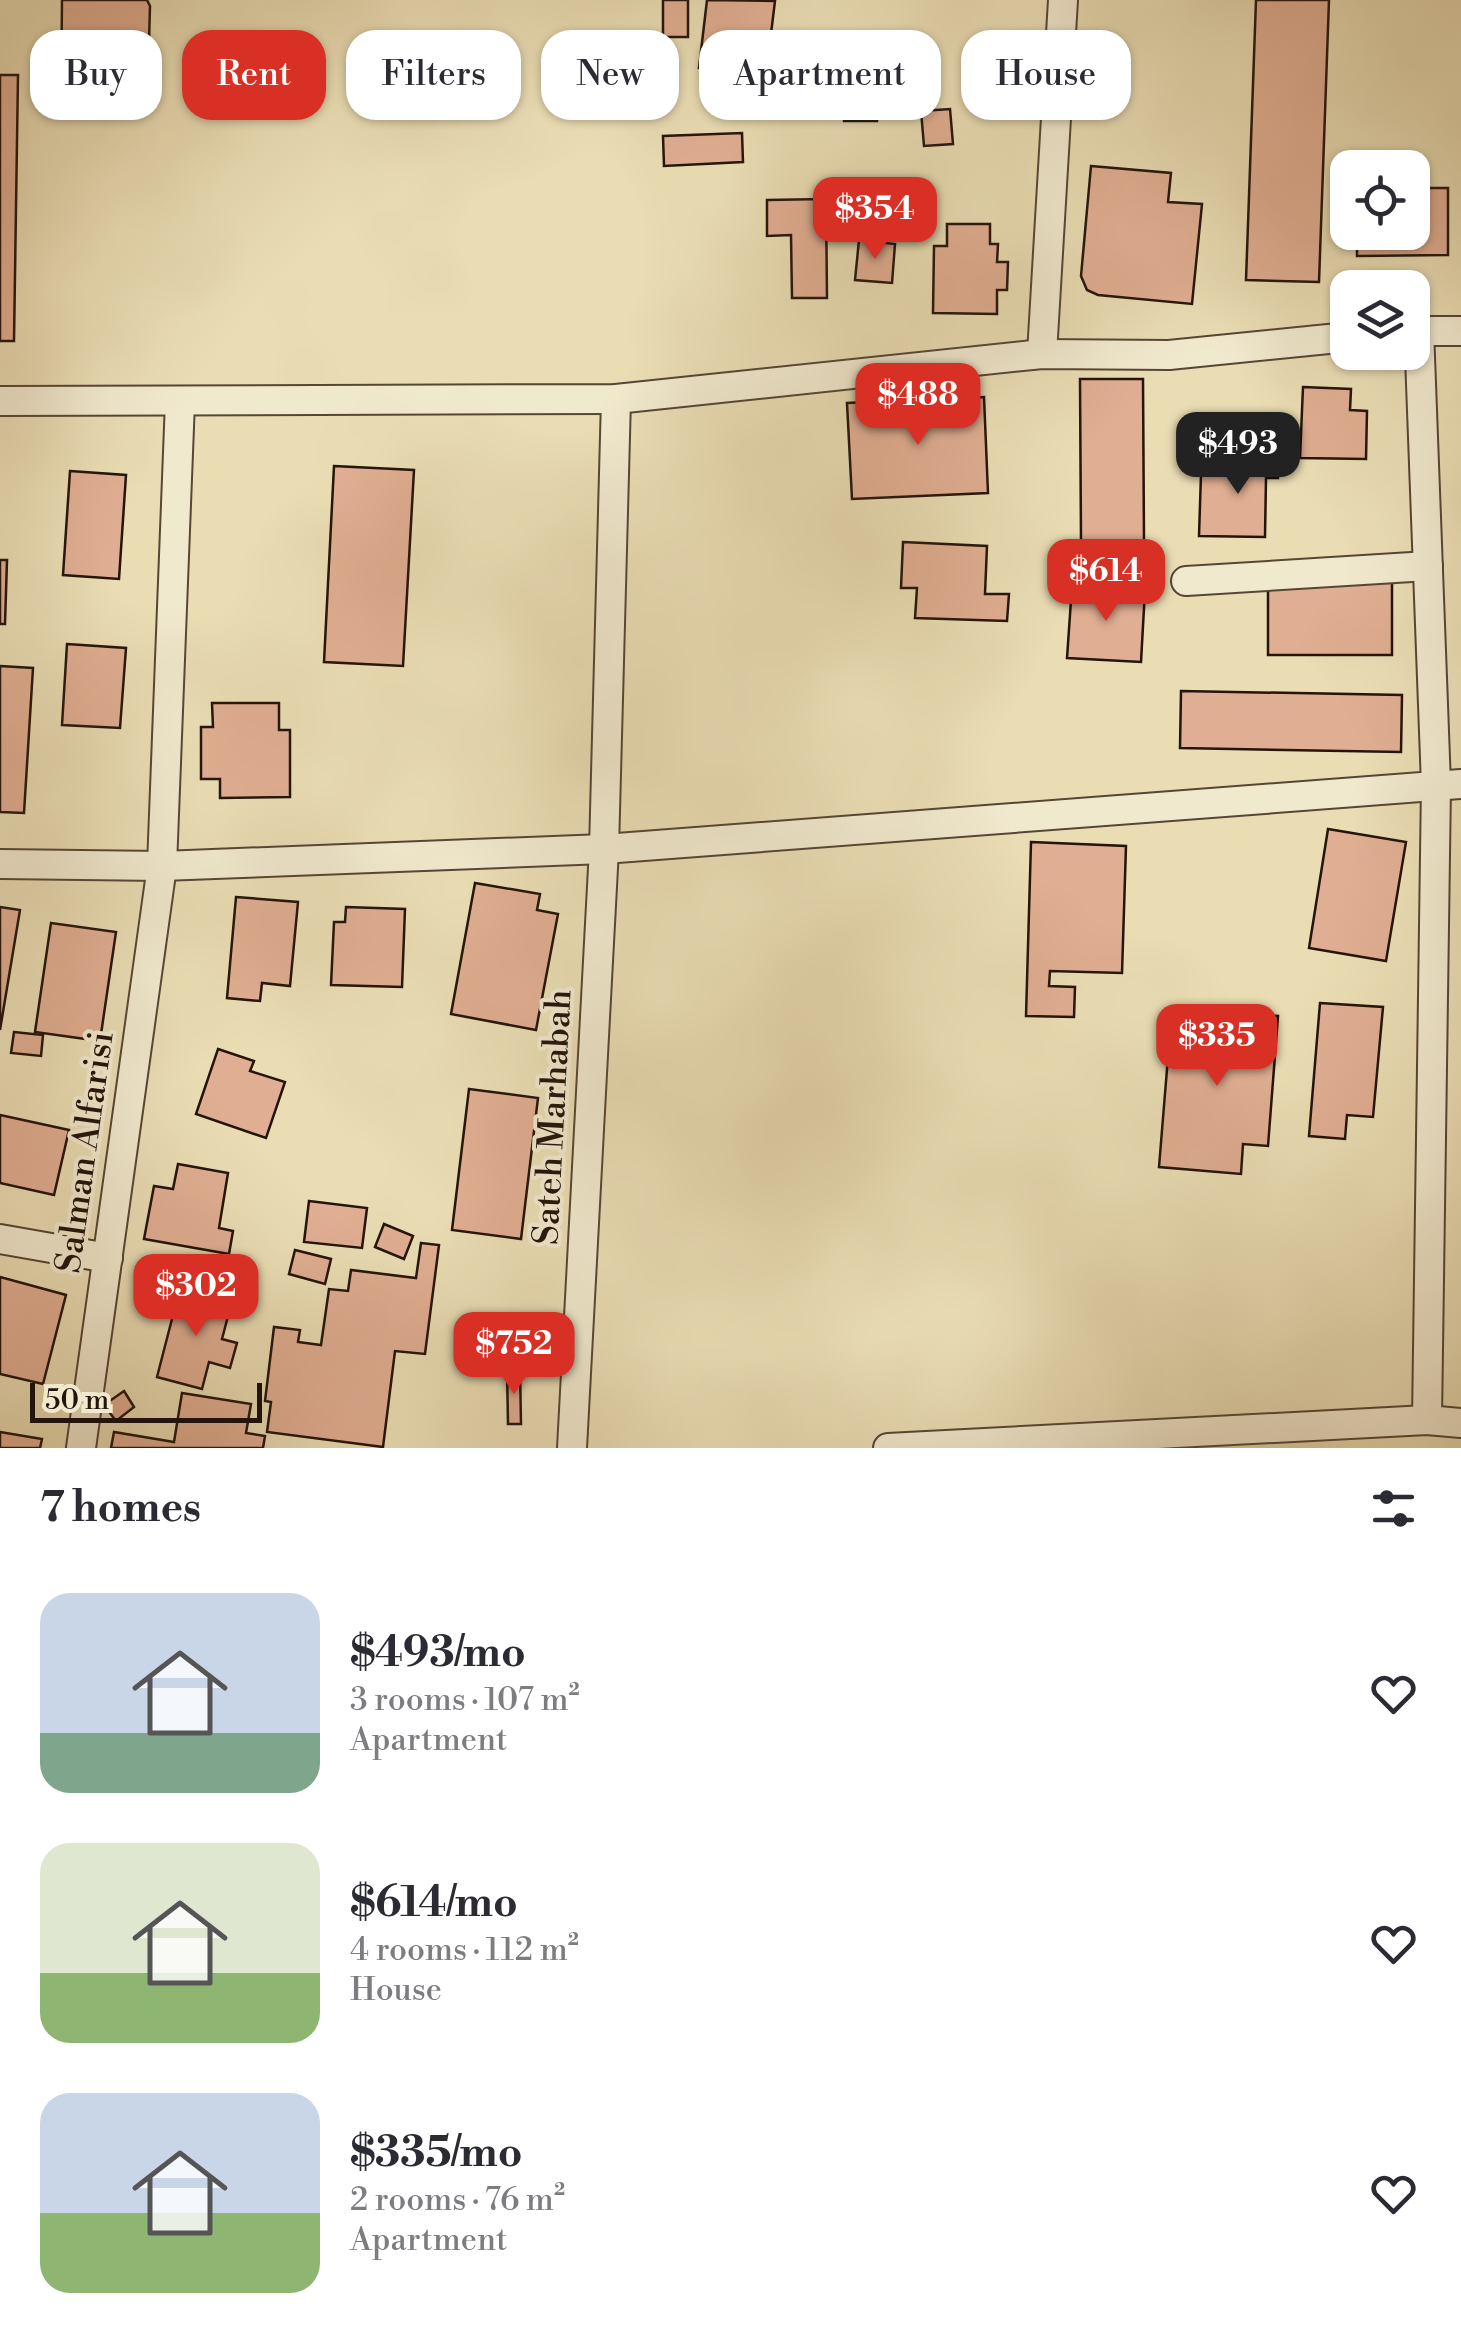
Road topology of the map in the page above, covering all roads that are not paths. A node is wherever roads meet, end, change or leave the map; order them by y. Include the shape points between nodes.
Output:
1 (1063, 0) edge
2 (1430, 331) edge
3 (1461, 332) edge
4 (1330, 340) edge
5 (1042, 354) junction
6 (1418, 370) edge
7 (616, 399) junction
8 (180, 400) junction
9 (0, 402) edge
10 (1428, 566) junction
11 (1186, 581) dead end
12 (1448, 784) edge
13 (604, 849) junction
14 (0, 864) edge
15 (162, 866) junction
16 (0, 1239) edge
17 (108, 1258) junction
18 (1427, 1420) junction
19 (1461, 1423) edge
20 (81, 1448) edge
21 (572, 1448) edge
22 (888, 1448) edge

1 - 5 street
2 - 3 street
4 - 5 street via 1169,355
5 - 7 street
6 - 10 street
7 - 8 street
7 - 13 street, Sateh Marhabah
8 - 9 street
8 - 15 street, Salman Alfarisi
10 - 11 street
10 - 12 street
12 - 13 street
12 - 18 street
13 - 15 street
13 - 21 street, Sateh Marhabah
14 - 15 street
15 - 17 street, Salman Alfarisi
16 - 17 street
17 - 20 street, Salman Alfarisi
18 - 19 street
18 - 22 street

